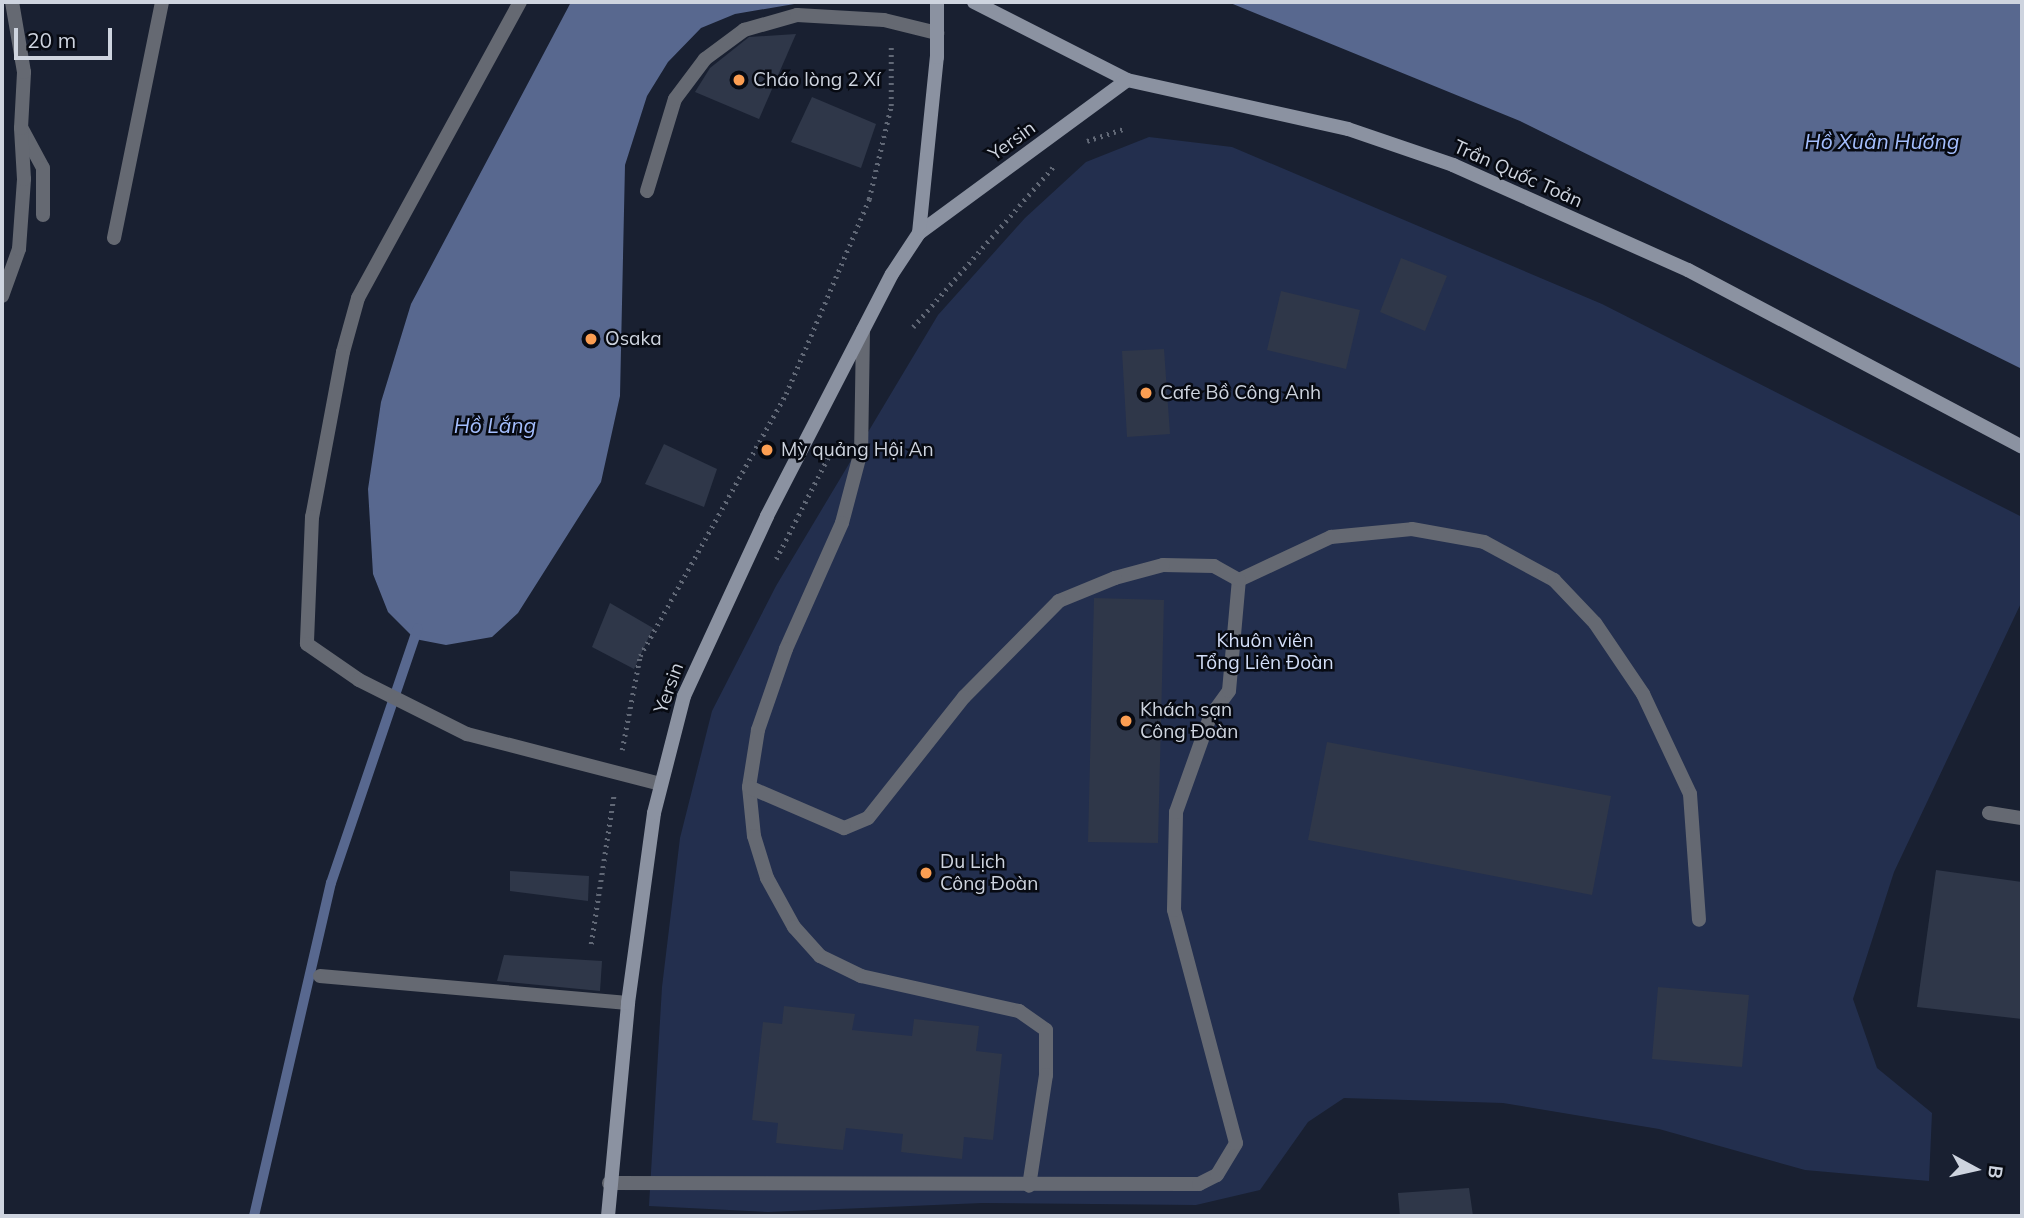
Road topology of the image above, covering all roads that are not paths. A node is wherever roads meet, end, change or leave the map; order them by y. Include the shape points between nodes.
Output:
1 (12, 2) edge
2 (162, 2) edge
3 (520, 2) edge
4 (937, 2) edge
5 (974, 2) edge
6 (937, 33) junction
7 (1127, 80) junction
8 (21, 128) junction
9 (647, 191) dead end
10 (43, 215) dead end
11 (919, 233) junction
12 (114, 238) dead end
13 (2, 296) edge
14 (863, 330) junction
15 (2022, 447) edge
16 (1239, 580) junction
17 (662, 784) junction
18 (749, 787) junction
19 (1989, 813) dead end
20 (2022, 818) edge
21 (1699, 920) dead end
22 (320, 976) dead end
23 (628, 1003) junction
24 (609, 1183) junction
25 (1029, 1186) junction
26 (606, 1212) edge

1 - 8 lane via 24,72
2 - 12 lane
3 - 17 lane via 358,298 343,352 312,517 307,644 359,680 467,734
4 - 6 main road, Yersin
5 - 7 main road, Trần Quốc Toản
6 - 9 lane via 891,22 797,15 744,30 705,59 675,99
6 - 11 main road, Yersin
7 - 11 main road, Yersin
7 - 15 main road, Trần Quốc Toản via 1348,129 1453,165 1688,270
8 - 10 lane via 43,168
8 - 13 lane via 23,222 19,250
11 - 14 main road, Yersin
14 - 17 main road, Yersin via 767,516 684,696
14 - 18 lane via 861,452 842,523 786,649 762,718
16 - 18 lane via 1214,566 1163,565 1059,601 964,697 869,818 844,828
16 - 21 lane via 1331,537 1412,529 1484,542 1554,580 1595,623 1643,694 1690,794
16 - 25 lane via 1229,691 1210,717 1177,812 1174,910 1236,1143 1217,1175 1199,1184
17 - 23 main road, Yersin
18 - 25 lane via 754,836 767,878 794,927 820,956 861,976 1019,1011 1046,1030 1046,1075
19 - 20 lane
22 - 23 lane
23 - 24 main road, Yersin
24 - 25 lane
24 - 26 main road, Yersin

